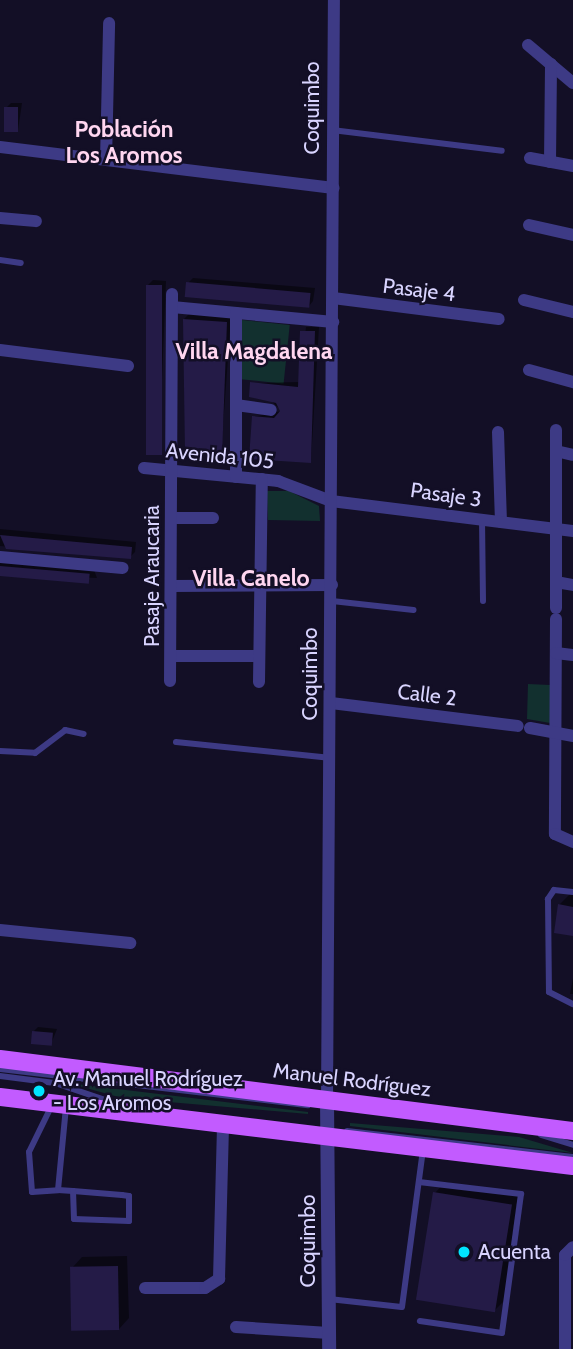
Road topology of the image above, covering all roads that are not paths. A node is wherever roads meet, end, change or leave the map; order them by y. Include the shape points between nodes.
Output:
1 (334, 0) edge
2 (109, 23) dead end
3 (528, 45) dead end
4 (551, 64) junction
5 (573, 83) edge
6 (332, 130) junction
7 (0, 147) edge
8 (502, 151) dead end
9 (530, 158) dead end
10 (106, 160) junction
11 (550, 162) junction
12 (573, 166) edge
13 (333, 188) junction
14 (0, 218) edge
15 (36, 221) dead end
16 (529, 225) dead end
17 (573, 235) edge
18 (0, 260) edge
19 (21, 263) dead end
20 (333, 298) junction
21 (524, 300) dead end
22 (573, 312) edge
23 (236, 313) junction
24 (499, 319) dead end
25 (333, 322) junction
26 (0, 351) edge
27 (128, 366) dead end
28 (529, 370) dead end
29 (573, 382) edge
30 (236, 405) junction
31 (271, 410) dead end
32 (556, 430) dead end
33 (498, 432) dead end
34 (556, 451) junction
35 (573, 455) edge
36 (144, 468) dead end
37 (172, 471) junction
38 (236, 477) junction
39 (262, 479) junction
40 (331, 500) junction
41 (172, 518) junction
42 (213, 518) dead end
43 (482, 519) junction
44 (501, 522) junction
45 (556, 529) junction
46 (573, 531) edge
47 (0, 557) edge
48 (123, 568) dead end
49 (556, 582) junction
50 (332, 585) junction
51 (573, 585) edge
52 (171, 586) junction
53 (260, 586) junction
54 (332, 601) junction
55 (483, 601) dead end
56 (414, 610) dead end
57 (556, 653) junction
58 (573, 654) edge
59 (171, 656) junction
60 (259, 656) junction
61 (170, 681) dead end
62 (259, 682) dead end
63 (331, 703) junction
64 (556, 733) junction
65 (85, 734) dead end
66 (573, 736) edge
67 (176, 742) dead end
68 (0, 751) edge
69 (331, 758) junction
70 (573, 842) edge
71 (573, 892) edge
72 (0, 930) edge
73 (130, 943) dead end
74 (573, 1004) edge
75 (0, 1059) edge
76 (0, 1069) edge
77 (0, 1076) edge
78 (0, 1097) edge
79 (327, 1101) junction
80 (59, 1104) junction
81 (150, 1115) junction
82 (223, 1124) junction
83 (519, 1124) junction
84 (573, 1130) edge
85 (329, 1136) junction
86 (573, 1145) edge
87 (423, 1148) junction
88 (573, 1157) edge
89 (573, 1166) edge
90 (419, 1182) junction
91 (58, 1190) junction
92 (73, 1191) junction
93 (570, 1248) edge
94 (145, 1288) dead end
95 (329, 1299) junction
96 (420, 1321) dead end
97 (236, 1327) dead end
98 (329, 1333) junction
99 (329, 1349) edge
100 (565, 1349) edge

1 - 6 street, Coquimbo
2 - 10 street
3 - 4 street
4 - 5 street
4 - 11 street
6 - 8 lane
6 - 13 street, Coquimbo
7 - 10 street
9 - 11 street
10 - 13 street
11 - 12 street
13 - 20 street, Coquimbo
14 - 15 street
16 - 17 street
18 - 19 lane
20 - 24 street, Pasaje 4
20 - 25 street, Coquimbo
21 - 22 street
23 - 25 street
23 - 30 street
23 - 37 street, Pasaje Araucaria via 172,300
25 - 40 street, Coquimbo
26 - 27 street
28 - 29 street
30 - 31 street
30 - 38 street
32 - 34 street
33 - 44 street
34 - 35 street
34 - 45 street
36 - 37 street, Avenida 105
37 - 38 street, Avenida 105
37 - 41 street, Pasaje Araucaria
38 - 39 street, Avenida 105
39 - 40 street, Avenida 105
39 - 53 street
40 - 43 street, Pasaje 3
40 - 50 street, Coquimbo
41 - 42 street
41 - 52 street, Pasaje Araucaria
43 - 44 street, Pasaje 3
43 - 55 lane
44 - 45 street, Pasaje 3
45 - 46 street, Pasaje 3
45 - 49 street
47 - 48 street
49 - 51 street
49 - 57 street
50 - 53 street
50 - 54 street, Coquimbo
52 - 53 street
52 - 59 street, Pasaje Araucaria
53 - 60 street
54 - 56 lane
54 - 63 street, Coquimbo
57 - 58 street
57 - 64 street
59 - 60 street
59 - 61 street, Pasaje Araucaria
60 - 62 street
63 - 64 street, Calle 2
63 - 69 street, Coquimbo
64 - 66 street, Calle 2
64 - 70 street via 557,838
65 - 68 lane via 65,730 35,753
67 - 69 lane
69 - 79 street, Coquimbo
71 - 74 lane via 554,890 548,900 549,992
72 - 73 street
75 - 79 main road, Manuel Rodríguez
76 - 79 lane via 287,1105
77 - 81 lane via 55,1083
78 - 80 main road
79 - 83 main road, Manuel Rodríguez
79 - 85 street, Coquimbo
80 - 81 main road
80 - 91 lane
80 - 91 lane via 29,1152 28,1187
81 - 82 main road
82 - 85 main road
82 - 94 street via 219,1279 205,1288
83 - 84 main road, Manuel Rodríguez
83 - 86 lane
85 - 87 main road
85 - 88 lane via 355,1131
85 - 95 street, Coquimbo
87 - 89 main road
87 - 90 lane
90 - 95 lane via 402,1307
90 - 96 lane via 521,1194 502,1333
91 - 92 lane
92 - 92 lane via 74,1219 129,1221 129,1196
93 - 100 street
95 - 98 street, Coquimbo
97 - 98 street
98 - 99 street, Coquimbo

